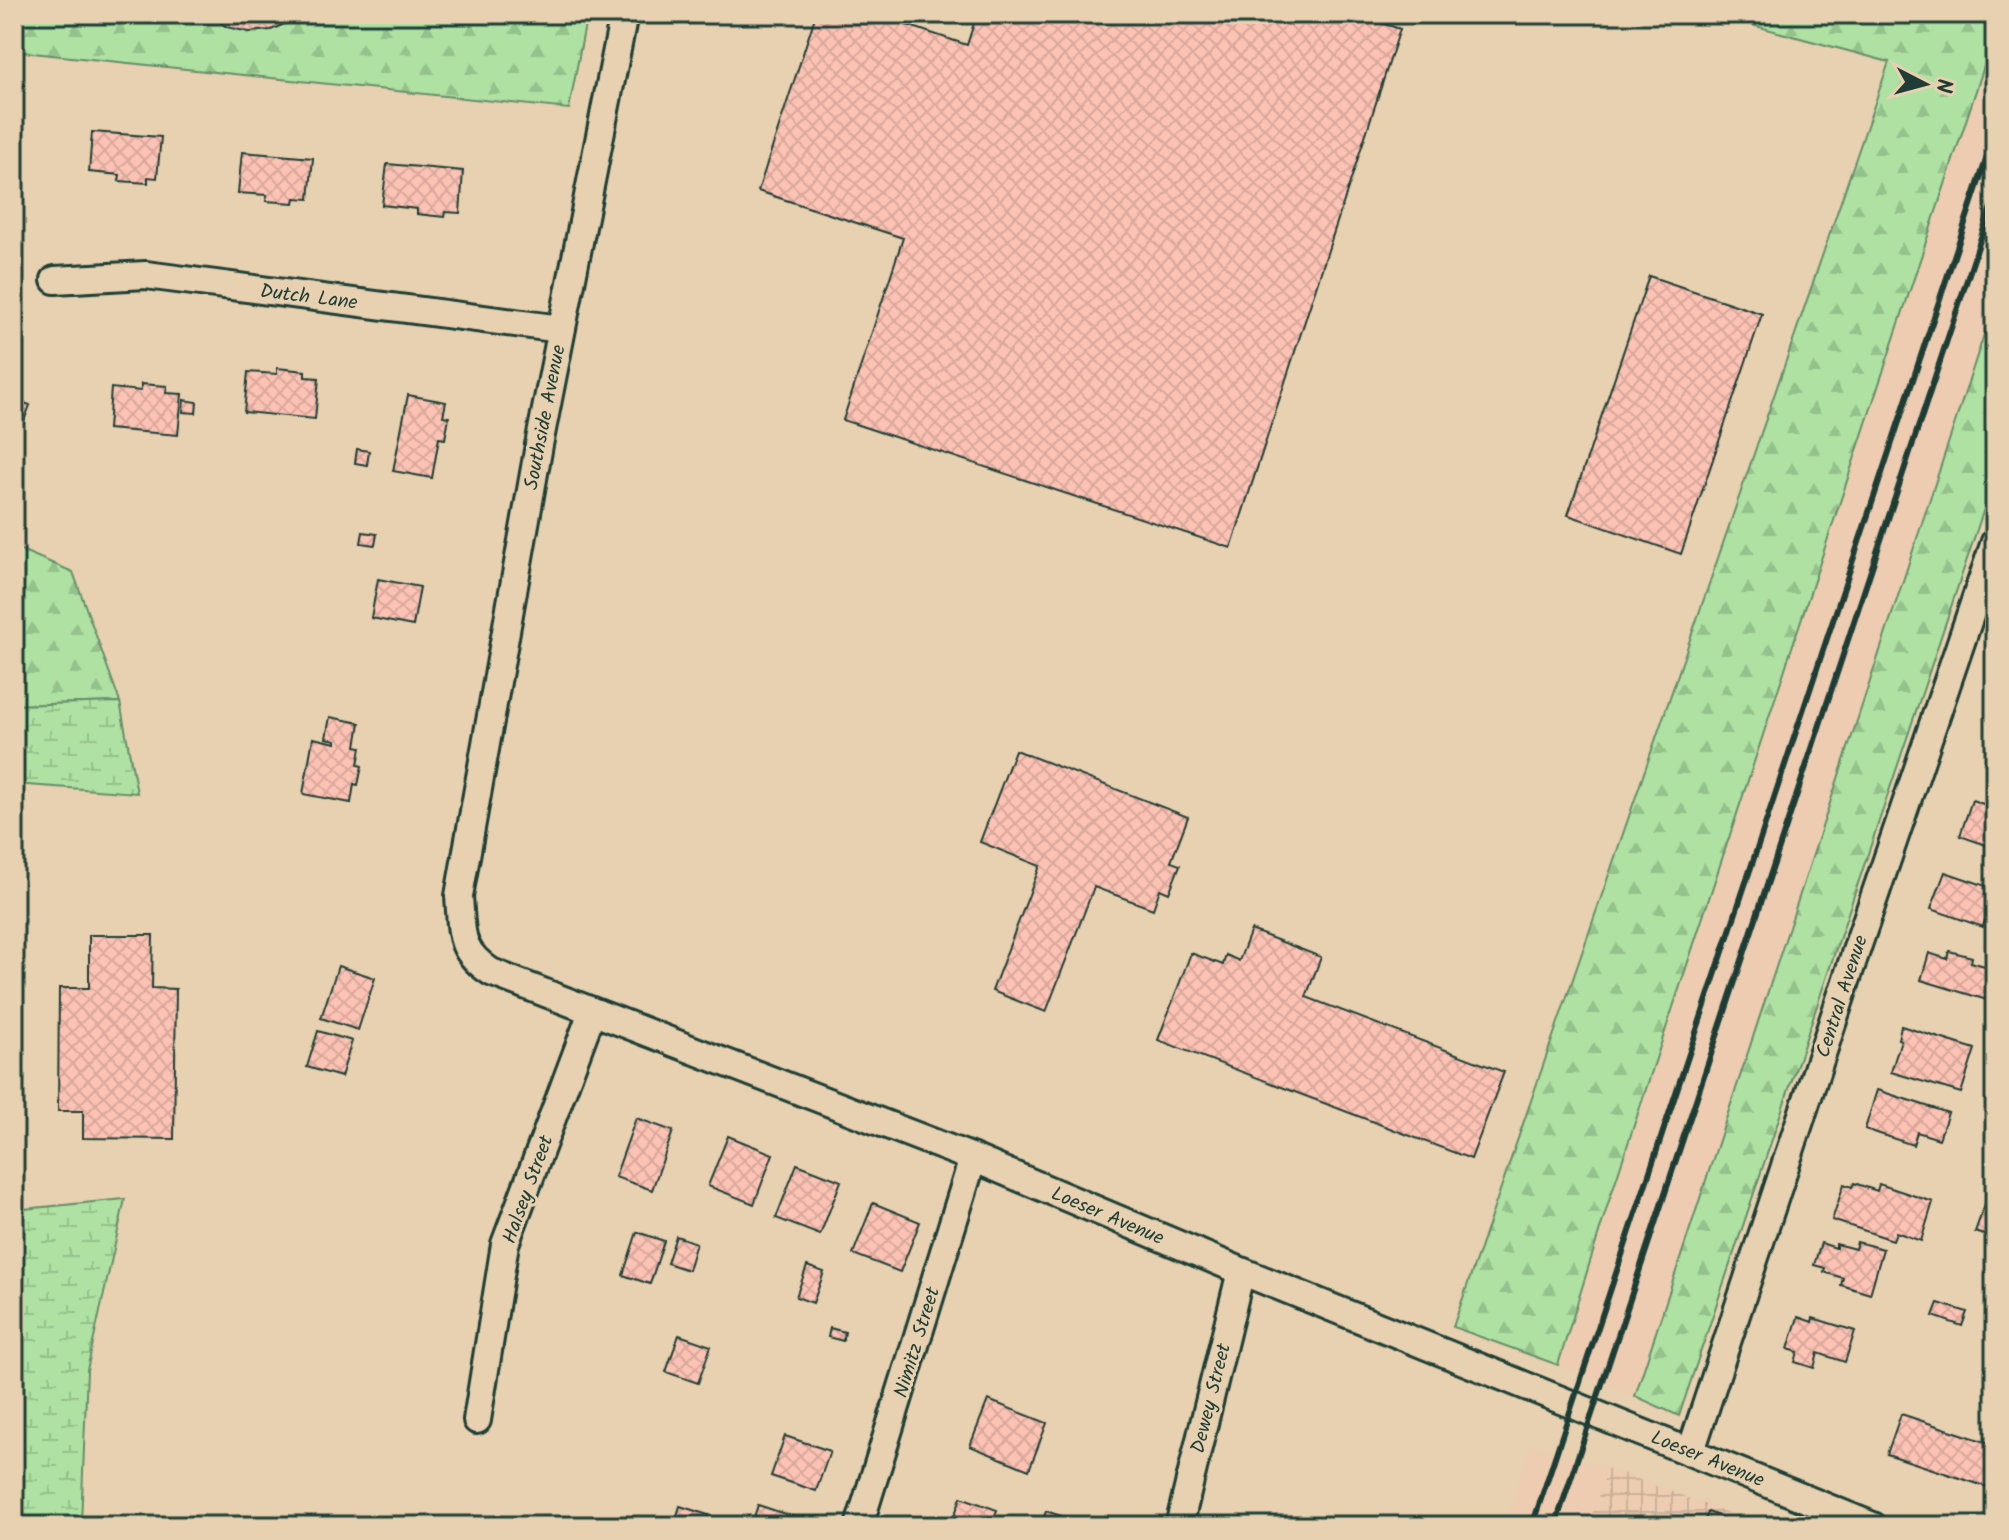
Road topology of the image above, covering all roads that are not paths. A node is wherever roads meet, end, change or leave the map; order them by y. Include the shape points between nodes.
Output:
1 (624, 14) edge
2 (55, 280) dead end
3 (561, 329) junction
4 (1995, 545) edge
5 (472, 822) joint
6 (592, 1012) junction
7 (973, 1158) junction
8 (1241, 1271) junction
9 (477, 1420) dead end
10 (1691, 1451) junction
11 (859, 1526) edge
12 (1179, 1526) edge
13 (1873, 1526) edge

1 - 3 street, Southside Avenue
2 - 3 street, Dutch Lane via 146,275
3 - 5 street, Southside Avenue
4 - 10 street, Central Avenue
5 - 6 street, Loeser Avenue via 459,896 464,945 491,972
6 - 7 street, Loeser Avenue
6 - 9 street, Halsey Street via 505,1244
7 - 8 street, Loeser Avenue
7 - 11 street, Nimitz Street
8 - 10 street, Loeser Avenue
8 - 12 street, Dewey Street
10 - 13 street, Loeser Avenue

